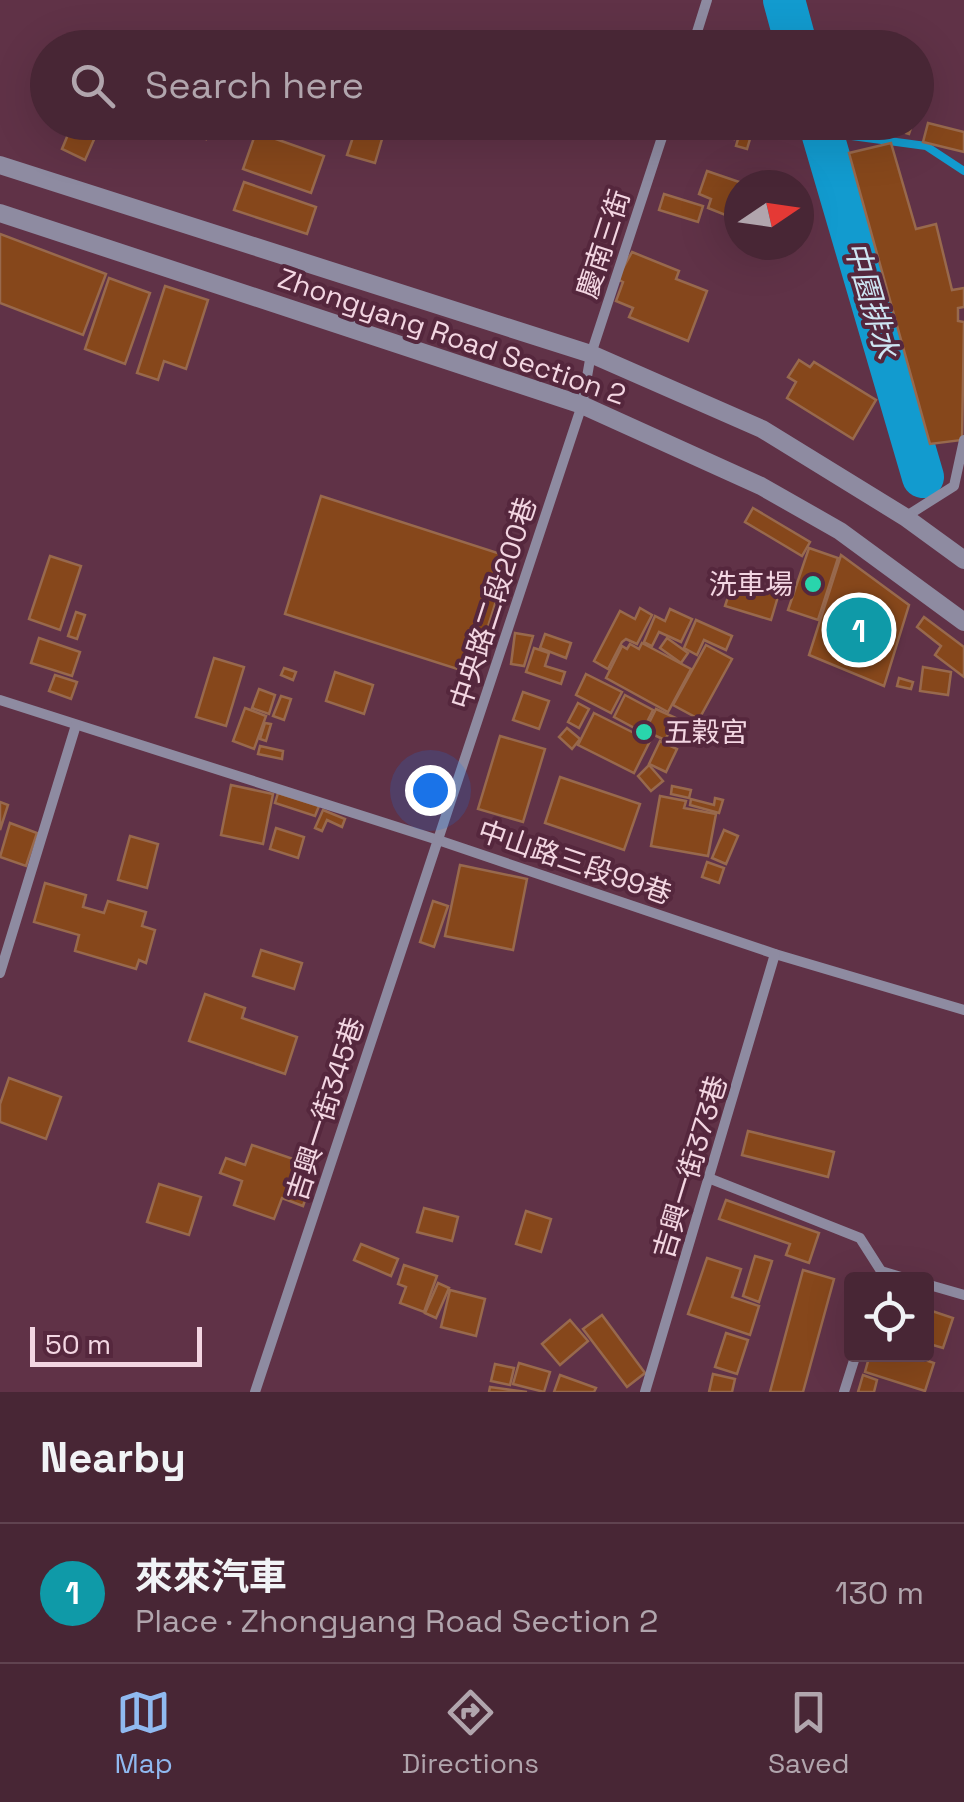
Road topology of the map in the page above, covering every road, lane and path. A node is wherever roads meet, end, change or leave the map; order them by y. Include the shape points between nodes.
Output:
1 (707, 0) edge
2 (698, 30) edge
3 (661, 140) edge
4 (0, 165) edge
5 (0, 213) edge
6 (590, 354) junction
7 (589, 381) joint
8 (582, 406) junction
9 (964, 440) edge
10 (960, 467) edge
11 (906, 517) junction
12 (964, 560) edge
13 (964, 622) edge
14 (0, 700) edge
15 (76, 724) junction
16 (438, 840) junction
17 (775, 954) junction
18 (0, 973) edge
19 (964, 1010) edge
20 (711, 1179) junction
21 (878, 1272) edge
22 (934, 1286) edge
23 (964, 1295) edge
24 (853, 1362) edge
25 (255, 1392) edge
26 (644, 1392) edge
27 (844, 1392) edge

1 - 2 street
3 - 6 street, 慶南三街
4 - 6 street, Zhongyang Road Section 2
5 - 8 street, Zhongyang Road Section 2
6 - 7 street, 慶南三街
6 - 11 street, Zhongyang Road Section 2 via 762,429
7 - 8 street, 中央路二段200巷
8 - 13 street, Zhongyang Road Section 2 via 840,531
8 - 16 street, 中央路二段200巷
9 - 10 street
10 - 11 street via 954,486
11 - 12 street, Zhongyang Road Section 2
14 - 15 street, 中山路三段99巷
15 - 16 street, 中山路三段99巷
15 - 18 street
16 - 17 street, 中山路三段99巷
16 - 25 street, 吉興一街345巷
17 - 19 street, 中山路三段99巷
17 - 20 street, 吉興一街373巷
20 - 21 street via 860,1238
20 - 26 street, 吉興一街373巷
22 - 23 street
24 - 27 street

